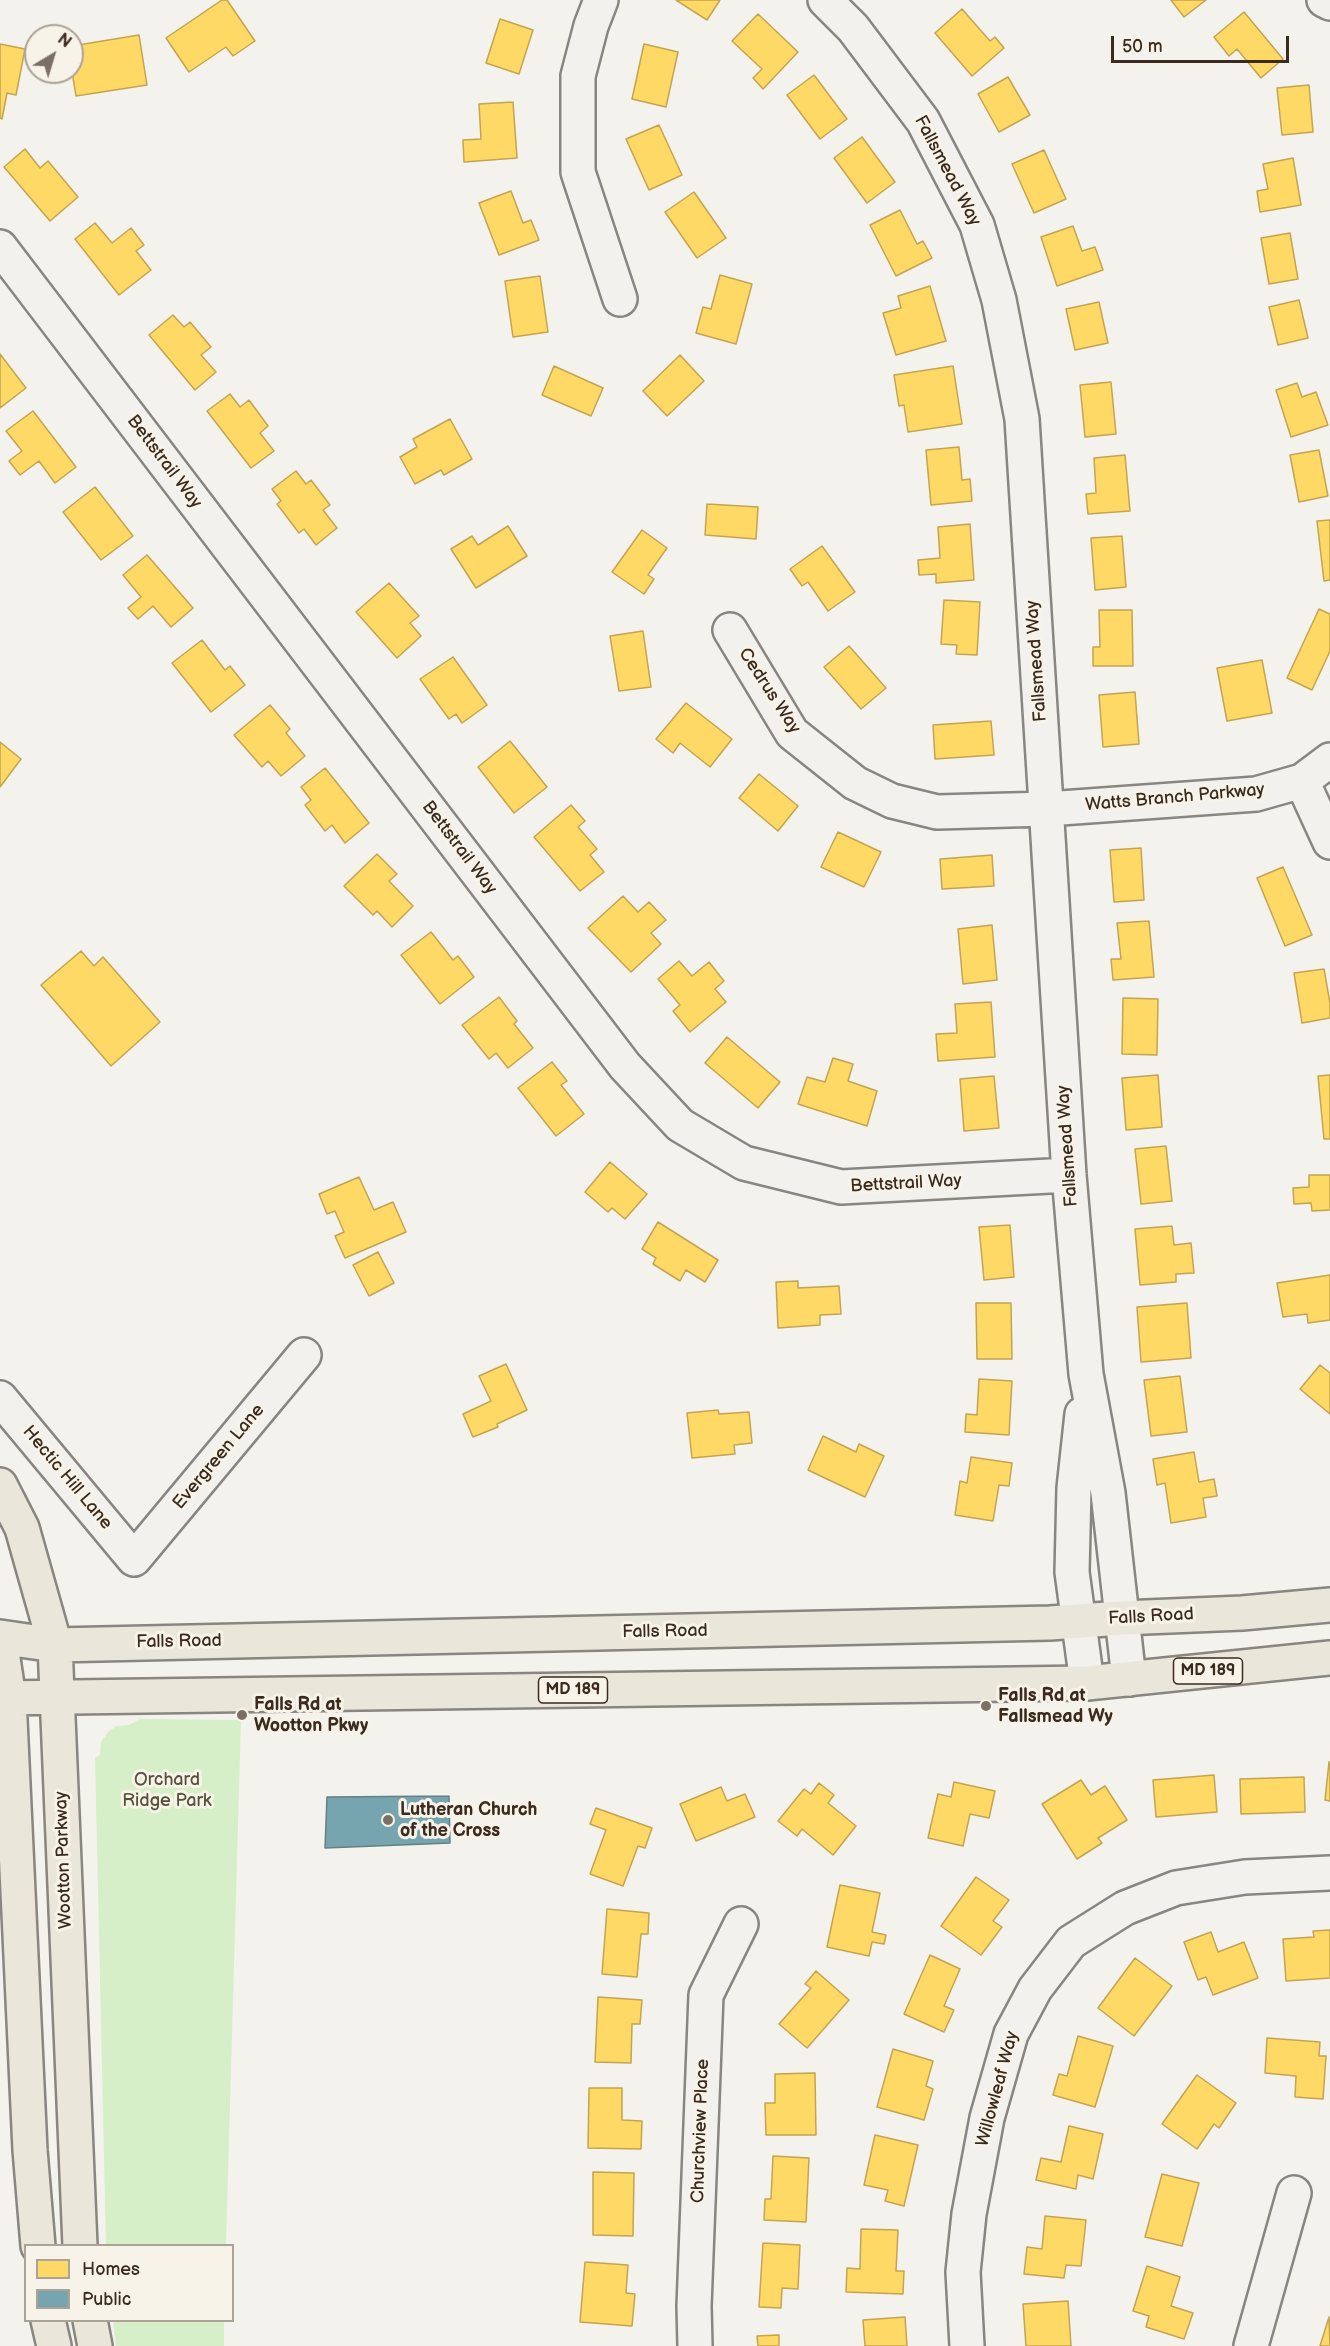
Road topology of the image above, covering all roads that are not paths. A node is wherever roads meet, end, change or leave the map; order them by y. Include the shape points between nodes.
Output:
1 (602, 0) edge
2 (825, 0) edge
3 (1324, 0) edge
4 (1330, 3) edge
5 (0, 247) edge
6 (620, 299) dead end
7 (730, 630) dead end
8 (1330, 760) edge
9 (1302, 781) junction
10 (1047, 809) junction
11 (1330, 842) edge
12 (1069, 1175) junction
13 (304, 1355) dead end
14 (1086, 1374) junction
15 (0, 1398) edge
16 (0, 1485) edge
17 (134, 1559) joint
18 (1330, 1605) edge
19 (1122, 1618) junction
20 (1077, 1622) junction
21 (0, 1638) edge
22 (55, 1645) junction
23 (1330, 1658) edge
24 (1129, 1679) junction
25 (1087, 1683) junction
26 (58, 1697) junction
27 (5, 1698) edge
28 (1330, 1874) edge
29 (741, 1924) dead end
30 (1294, 2193) dead end
31 (38, 2244) edge
32 (80, 2244) edge
33 (48, 2322) edge
34 (90, 2322) edge
35 (54, 2346) edge
36 (95, 2346) edge
37 (695, 2346) edge
38 (967, 2346) edge
39 (1251, 2346) edge

1 - 6 street via 578,76 578,172
2 - 10 street, Fallsmead Way via 852,28 923,121 977,225 999,300 1022,419
3 - 4 street
5 - 12 street, Bettstrail Way via 625,1066 680,1125 744,1163 841,1187
7 - 10 street, Cedrus Way via 792,733 855,783 892,801 937,812
8 - 9 street, Watts Branch Parkway
9 - 10 street, Watts Branch Parkway via 1256,794
9 - 11 street
10 - 12 street, Fallsmead Way
12 - 14 street, Fallsmead Way
13 - 17 street, Evergreen Lane
14 - 19 street, Fallsmead Way via 1108,1493
14 - 20 street, Fallsmead Way via 1074,1488 1072,1585
15 - 17 street, Hectic Hill Lane
16 - 22 main road, Wootton Parkway via 22,1528
18 - 19 main road, Falls Road
19 - 20 main road, Falls Road
19 - 24 street, Fallsmead Way
20 - 22 main road, Falls Road
20 - 25 street, Fallsmead Way
21 - 22 main road, Falls Road
21 - 27 main road
22 - 26 main road, Wootton Parkway
23 - 24 main road, MD 189
24 - 25 main road, MD 189
25 - 26 main road, MD 189
26 - 27 main road, MD 189
26 - 32 main road, Wootton Parkway
27 - 31 main road
28 - 38 street, Willowleaf Way via 1245,1876 1176,1888 1125,1908 1071,1942 1035,1989 1011,2034 987,2118 969,2214 963,2272
29 - 37 street, Churchview Place via 706,1995
30 - 39 street
33 - 35 main road
34 - 36 main road

